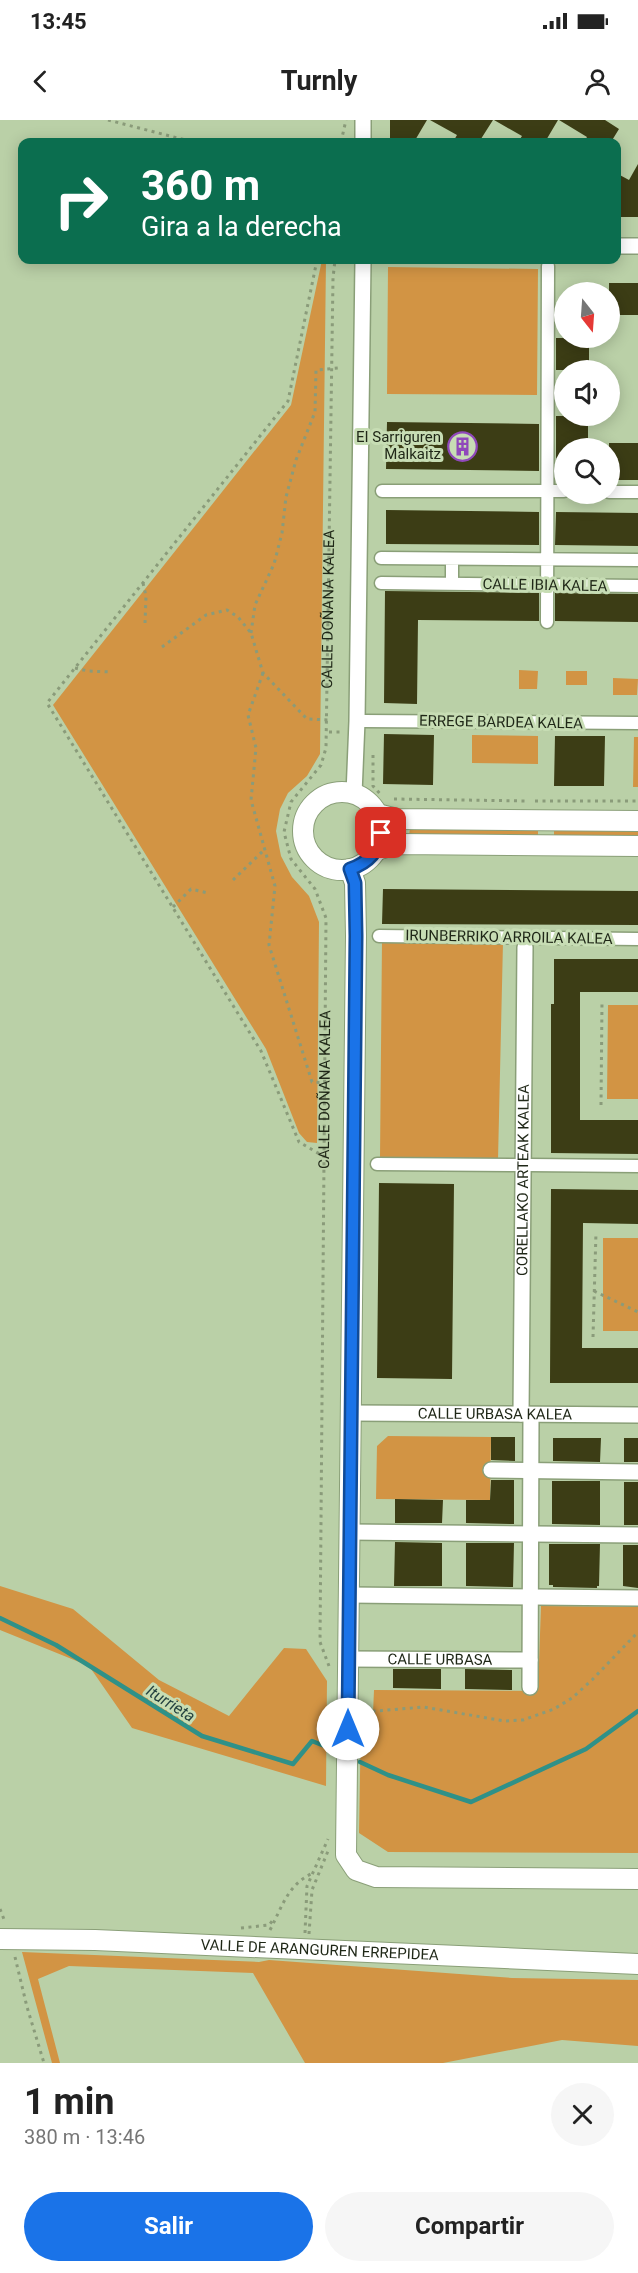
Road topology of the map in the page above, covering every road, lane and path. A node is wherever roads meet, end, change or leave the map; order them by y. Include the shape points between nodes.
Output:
1 (108, 120) edge
2 (346, 120) edge
3 (363, 120) edge
4 (178, 138) edge
5 (342, 138) edge
6 (363, 138) edge
7 (621, 246) edge
8 (638, 246) edge
9 (316, 264) edge
10 (335, 264) edge
11 (363, 264) edge
12 (548, 266) dead end
13 (331, 368) junction
14 (339, 368) dead end
15 (546, 490) junction
16 (554, 490) edge
17 (382, 491) dead end
18 (620, 492) edge
19 (638, 492) edge
20 (381, 558) dead end
21 (452, 559) junction
22 (547, 559) junction
23 (638, 560) edge
24 (143, 583) junction
25 (381, 583) dead end
26 (452, 583) junction
27 (547, 585) junction
28 (638, 586) edge
29 (547, 622) dead end
30 (145, 623) dead end
31 (251, 633) junction
32 (162, 646) dead end
33 (75, 668) junction
34 (112, 672) dead end
35 (263, 673) junction
36 (328, 720) junction
37 (364, 721) dead end
38 (638, 723) edge
39 (328, 732) junction
40 (351, 732) dead end
41 (373, 748) dead end
42 (354, 794) junction
43 (638, 801) edge
44 (377, 814) junction
45 (638, 821) edge
46 (638, 846) edge
47 (264, 850) junction
48 (376, 850) junction
49 (350, 869) junction
50 (233, 880) dead end
51 (208, 893) dead end
52 (172, 907) junction
53 (379, 936) dead end
54 (638, 939) edge
55 (525, 947) dead end
56 (602, 1001) dead end
57 (325, 1083) junction
58 (332, 1083) dead end
59 (601, 1105) dead end
60 (324, 1156) junction
61 (377, 1164) dead end
62 (638, 1166) edge
63 (596, 1232) dead end
64 (594, 1291) junction
65 (638, 1312) edge
66 (593, 1337) dead end
67 (351, 1413) junction
68 (526, 1414) junction
69 (638, 1415) edge
70 (491, 1470) dead end
71 (531, 1470) junction
72 (638, 1472) edge
73 (350, 1532) junction
74 (531, 1534) junction
75 (638, 1535) edge
76 (349, 1595) junction
77 (531, 1598) junction
78 (638, 1598) edge
79 (638, 1632) edge
80 (348, 1659) junction
81 (530, 1660) junction
82 (332, 1671) dead end
83 (530, 1687) dead end
84 (358, 1713) dead end
85 (330, 1835) dead end
86 (331, 1844) dead end
87 (319, 1870) junction
88 (313, 1873) junction
89 (638, 1879) edge
90 (278, 1914) junction
91 (237, 1928) dead end
92 (268, 1934) dead end
93 (5, 1939) edge
94 (638, 1964) edge
95 (44, 2063) edge

1 - 4 path
2 - 5 path
3 - 6 street
7 - 8 street
9 - 24 path via 288,400
10 - 13 path, CALLE DOÑANA KALEA
11 - 42 street, CALLE DOÑANA KALEA
12 - 15 street
13 - 14 path
13 - 31 path via 316,370 315,412 296,460 282,533 255,605
13 - 36 path, CALLE DOÑANA KALEA
15 - 16 street
15 - 17 street
15 - 22 street
18 - 19 street
20 - 21 street, CALLE IBIA KALEA
21 - 22 street, CALLE IBIA KALEA
21 - 26 street
22 - 23 street, CALLE IBIA KALEA
22 - 27 street
24 - 30 path
24 - 33 path
25 - 26 street, CALLE IBIA KALEA
26 - 27 street, CALLE IBIA KALEA
27 - 28 street, CALLE IBIA KALEA
27 - 29 street
31 - 32 path via 227,610 206,615
31 - 35 path
33 - 34 path
33 - 52 path via 47,703
35 - 36 path via 307,719
35 - 47 path via 248,715 256,748 251,800
36 - 39 path, CALLE DOÑANA KALEA
37 - 38 street, ERREGE BARDEA KALEA
39 - 40 path
39 - 57 path, CALLE DOÑANA KALEA via 321,765 291,802 284,832 291,859 315,889 326,918
41 - 43 path via 373,786 387,799
42 - 44 street via 366,800
42 - 49 street via 323,798 312,807 304,823 306,843 316,860 333,869
44 - 45 street via 397,819
44 - 48 street via 381,833
46 - 48 street via 398,844
47 - 50 path
47 - 57 path via 275,886 268,945 312,1082
48 - 49 street
49 - 67 street, CALLE DOÑANA KALEA via 355,883 356,936
51 - 52 path via 191,889
52 - 60 path via 261,1052 298,1142
53 - 54 street, IRUNBERRIKO ARROILA KALEA
55 - 68 street, CORELLAKO ARTEAK KALEA
56 - 59 path
57 - 58 path
57 - 60 path, CALLE DOÑANA KALEA
60 - 82 path, CALLE DOÑANA KALEA via 320,1642
61 - 62 street
63 - 64 path
64 - 65 path
64 - 66 path
67 - 68 street, CALLE URBASA KALEA
67 - 73 street, CALLE DOÑANA KALEA
68 - 69 street, CALLE URBASA KALEA
68 - 71 street
70 - 71 street
71 - 72 street
71 - 74 street
73 - 74 street
73 - 76 street, CALLE DOÑANA KALEA
74 - 75 street
74 - 77 street
76 - 77 street
76 - 80 street, CALLE DOÑANA KALEA
77 - 78 street
77 - 81 street
79 - 84 path via 572,1698 523,1720 505,1721 423,1707
80 - 81 street, CALLE URBASA
80 - 89 street, CALLE DOÑANA KALEA via 346,1855 356,1870 376,1877
81 - 83 street
85 - 88 path
86 - 87 path
87 - 88 path
87 - 88 path via 312,1890 307,1936 307,1886
88 - 90 path via 301,1878 290,1890
90 - 91 path via 269,1925
90 - 92 path
93 - 94 street, VALLE DE ARANGUREN ERREPIDEA
93 - 95 path

